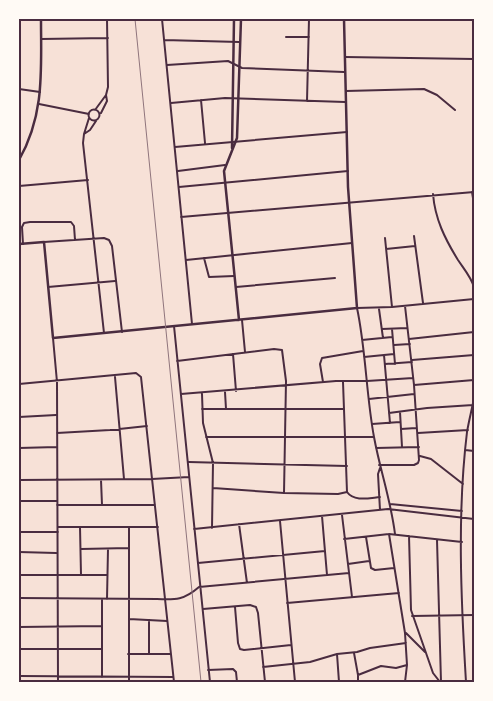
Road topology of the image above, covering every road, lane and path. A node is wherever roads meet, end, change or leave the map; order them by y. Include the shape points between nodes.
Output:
1 (41, 19) edge
2 (107, 19) edge
3 (162, 19) edge
4 (234, 19) edge
5 (241, 19) edge
6 (310, 19) edge
7 (344, 19) edge
8 (286, 37) dead end
9 (309, 37) junction
10 (41, 38) junction
11 (108, 38) junction
12 (164, 40) junction
13 (233, 41) junction
14 (240, 42) junction
15 (345, 56) junction
16 (474, 59) edge
17 (232, 62) junction
18 (167, 64) junction
19 (239, 68) junction
20 (307, 70) junction
21 (345, 72) junction
22 (19, 89) edge
23 (346, 91) junction
24 (40, 92) junction
25 (106, 95) junction
26 (232, 99) junction
27 (238, 99) junction
28 (201, 100) junction
29 (307, 101) junction
30 (170, 102) junction
31 (346, 102) junction
32 (39, 104) junction
33 (95, 110) junction
34 (455, 110) dead end
35 (89, 114) junction
36 (100, 115) junction
37 (89, 118) junction
38 (96, 121) junction
39 (347, 132) junction
40 (84, 134) junction
41 (231, 141) junction
42 (236, 141) junction
43 (205, 143) junction
44 (175, 147) junction
45 (232, 150) junction
46 (19, 160) edge
47 (225, 165) junction
48 (178, 171) junction
49 (348, 171) junction
50 (88, 180) junction
51 (225, 183) junction
52 (19, 186) edge
53 (179, 187) junction
54 (473, 192) edge
55 (433, 194) junction
56 (349, 202) junction
57 (474, 204) edge
58 (228, 214) junction
59 (181, 217) junction
60 (414, 236) dead end
61 (385, 238) dead end
62 (94, 239) junction
63 (75, 240) junction
64 (44, 242) junction
65 (19, 244) edge
66 (23, 244) junction
67 (352, 244) junction
68 (415, 246) junction
69 (386, 250) junction
70 (232, 255) junction
71 (204, 258) junction
72 (186, 260) junction
73 (234, 276) junction
74 (335, 278) dead end
75 (115, 281) junction
76 (98, 283) junction
77 (474, 287) edge
78 (48, 288) junction
79 (236, 288) junction
80 (474, 299) edge
81 (423, 304) junction
82 (405, 306) junction
83 (392, 307) junction
84 (357, 308) junction
85 (379, 308) junction
86 (240, 320) junction
87 (192, 324) junction
88 (174, 326) junction
89 (408, 328) junction
90 (382, 329) junction
91 (392, 329) junction
92 (122, 332) junction
93 (474, 332) edge
94 (104, 333) junction
95 (392, 337) junction
96 (53, 338) junction
97 (382, 338) junction
98 (409, 339) junction
99 (362, 340) junction
100 (410, 344) junction
101 (394, 346) junction
102 (245, 352) junction
103 (363, 352) junction
104 (233, 354) junction
105 (394, 354) junction
106 (384, 355) junction
107 (474, 355) edge
108 (364, 357) junction
109 (177, 361) junction
110 (412, 361) junction
111 (385, 364) junction
112 (395, 364) junction
113 (115, 376) junction
114 (413, 378) junction
115 (474, 380) edge
116 (343, 381) junction
117 (386, 381) junction
118 (57, 382) junction
119 (323, 382) junction
120 (367, 382) junction
121 (19, 384) edge
122 (414, 384) junction
123 (286, 386) junction
124 (236, 390) junction
125 (225, 391) junction
126 (202, 393) junction
127 (180, 394) junction
128 (414, 394) junction
129 (388, 397) junction
130 (369, 398) junction
131 (474, 398) edge
132 (473, 405) junction
133 (202, 409) junction
134 (226, 409) junction
135 (344, 409) junction
136 (286, 410) junction
137 (416, 410) junction
138 (400, 412) junction
139 (389, 413) junction
140 (56, 415) junction
141 (19, 417) edge
142 (401, 422) junction
143 (390, 423) junction
144 (372, 424) junction
145 (147, 426) junction
146 (418, 428) junction
147 (120, 429) junction
148 (401, 430) junction
149 (468, 430) junction
150 (57, 433) junction
151 (418, 433) junction
152 (206, 437) junction
153 (286, 437) junction
154 (374, 437) junction
155 (346, 438) junction
156 (419, 446) junction
157 (57, 447) junction
158 (402, 447) junction
159 (19, 448) edge
160 (376, 448) junction
161 (465, 450) junction
162 (474, 451) edge
163 (420, 456) junction
164 (188, 462) junction
165 (213, 463) junction
166 (285, 465) junction
167 (347, 466) junction
168 (380, 467) junction
169 (189, 477) junction
170 (19, 480) edge
171 (58, 480) junction
172 (101, 480) junction
173 (124, 480) junction
174 (152, 480) junction
175 (464, 484) junction
176 (212, 488) junction
177 (348, 492) junction
178 (284, 493) junction
179 (380, 497) junction
180 (19, 501) edge
181 (58, 501) junction
182 (390, 504) junction
183 (57, 505) junction
184 (102, 505) junction
185 (155, 505) junction
186 (392, 509) junction
187 (380, 510) junction
188 (462, 511) junction
189 (342, 514) junction
190 (322, 516) junction
191 (462, 517) junction
192 (474, 519) edge
193 (280, 521) junction
194 (239, 524) junction
195 (80, 526) junction
196 (129, 526) junction
197 (57, 527) junction
198 (158, 527) junction
199 (212, 528) junction
200 (194, 529) junction
201 (19, 532) edge
202 (58, 532) junction
203 (389, 534) junction
204 (395, 534) junction
205 (409, 536) junction
206 (366, 537) junction
207 (344, 539) junction
208 (438, 540) junction
209 (462, 542) junction
210 (128, 548) junction
211 (80, 549) junction
212 (108, 549) junction
213 (325, 551) junction
214 (19, 552) edge
215 (57, 553) junction
216 (282, 555) junction
217 (243, 558) junction
218 (369, 561) junction
219 (198, 563) junction
220 (348, 564) junction
221 (394, 568) junction
222 (349, 573) junction
223 (19, 574) edge
224 (57, 575) junction
225 (81, 575) junction
226 (107, 575) junction
227 (327, 575) junction
228 (284, 579) junction
229 (247, 583) junction
230 (200, 587) junction
231 (399, 593) junction
232 (352, 597) junction
233 (19, 598) edge
234 (57, 598) junction
235 (102, 599) junction
236 (107, 599) junction
237 (128, 599) junction
238 (164, 600) junction
239 (287, 604) junction
240 (235, 606) junction
241 (202, 609) junction
242 (440, 615) junction
243 (463, 615) junction
244 (474, 615) edge
245 (412, 616) junction
246 (128, 619) junction
247 (149, 620) junction
248 (167, 621) junction
249 (102, 626) junction
250 (19, 627) edge
251 (58, 627) junction
252 (406, 633) junction
253 (406, 644) junction
254 (291, 645) junction
255 (58, 648) junction
256 (261, 648) junction
257 (19, 649) edge
258 (102, 649) junction
259 (354, 652) junction
260 (128, 654) junction
261 (149, 654) junction
262 (170, 654) junction
263 (337, 654) junction
264 (427, 654) junction
265 (293, 663) junction
266 (406, 665) junction
267 (263, 667) junction
268 (208, 670) junction
269 (358, 675) junction
270 (19, 676) edge
271 (58, 676) junction
272 (102, 676) junction
273 (128, 676) junction
274 (173, 677) junction
275 (58, 682) edge
276 (129, 682) edge
277 (174, 682) edge
278 (210, 682) edge
279 (237, 682) edge
280 (265, 682) edge
281 (295, 682) edge
282 (339, 682) edge
283 (358, 682) edge
284 (405, 682) edge
285 (441, 682) edge
286 (466, 682) edge

1 - 10 street
2 - 11 street
3 - 12 street
4 - 13 street
5 - 14 street
6 - 9 street
7 - 15 street
8 - 9 street
9 - 20 street
10 - 11 street
10 - 24 street
11 - 25 street
12 - 13 street
12 - 18 street
13 - 14 street
13 - 17 street
14 - 19 street
15 - 16 street
15 - 21 street
17 - 18 street
17 - 19 street
17 - 26 street
18 - 30 street
19 - 20 street
19 - 27 street
20 - 21 street
20 - 29 street
21 - 23 street
22 - 24 street
23 - 31 street
23 - 34 street via 424,89
24 - 32 street
25 - 33 street
25 - 36 street
26 - 27 street
26 - 28 street
26 - 41 street
27 - 29 street
27 - 42 street
28 - 30 street
28 - 43 street
29 - 31 street
30 - 44 street
31 - 39 street
32 - 35 street
32 - 46 street via 31,135
33 - 35 street
33 - 36 street
35 - 37 street
36 - 38 street
37 - 38 street
37 - 40 street
38 - 40 street
39 - 42 street
39 - 49 street
40 - 50 street
41 - 42 street
41 - 43 street
41 - 45 street
42 - 45 street
43 - 44 street
44 - 48 street
45 - 47 street
47 - 48 street
47 - 51 street
48 - 53 street
49 - 51 street
49 - 56 street
50 - 52 street
50 - 62 street
51 - 53 street
51 - 58 street
53 - 59 street
54 - 55 street
54 - 57 street
55 - 56 street
55 - 77 street via 439,226
56 - 58 street
56 - 67 street
58 - 59 street
58 - 70 street
59 - 72 street
60 - 68 street
61 - 69 street
62 - 63 street
62 - 75 street via 104,238 110,242
62 - 76 street
63 - 64 street
63 - 66 street via 71,222 30,222 22,227
64 - 66 street
64 - 78 street
65 - 66 street
67 - 70 street
67 - 84 street
68 - 69 street
68 - 81 street
69 - 83 street
70 - 71 street
70 - 73 street
71 - 72 street
71 - 73 street via 209,278
72 - 87 street
73 - 79 street
74 - 79 street
75 - 76 street
75 - 92 street
76 - 78 street
76 - 94 street
78 - 96 street
79 - 86 street
80 - 81 street
81 - 82 street
82 - 83 street
82 - 89 street
83 - 85 street
84 - 85 street
84 - 86 street
84 - 99 street
85 - 90 street
86 - 87 street
86 - 102 street
87 - 88 street
88 - 92 street
88 - 109 street
89 - 91 street
89 - 98 street
90 - 91 street
90 - 97 street
91 - 95 street
92 - 94 street
93 - 98 street
94 - 96 street
95 - 97 street
95 - 101 street
96 - 118 street
97 - 99 street
98 - 100 street
99 - 103 street
100 - 101 street
100 - 110 street
101 - 105 street
102 - 104 street
102 - 123 street via 282,350
103 - 108 street
103 - 119 street via 322,358
104 - 109 street
104 - 124 street
105 - 106 street
105 - 112 street
106 - 108 street
106 - 111 street
107 - 110 street
108 - 120 street
109 - 127 street
110 - 112 street
110 - 114 street
111 - 112 street
111 - 117 street
113 - 118 street
113 - 145 street via 136,373 141,377
113 - 147 street
114 - 117 street
114 - 122 street
115 - 122 street
116 - 119 street
116 - 120 street
116 - 135 street
117 - 120 street
117 - 129 street
118 - 121 street
118 - 140 street
119 - 123 street
120 - 130 street
122 - 128 street
123 - 124 street
123 - 136 street
124 - 125 street
125 - 126 street
125 - 134 street
126 - 127 street
126 - 133 street
127 - 164 street
128 - 129 street
128 - 137 street
129 - 130 street
129 - 139 street
130 - 144 street
131 - 132 street
132 - 137 street
132 - 149 street
133 - 134 street
133 - 152 street
134 - 136 street
135 - 136 street
135 - 155 street
136 - 153 street
137 - 138 street
137 - 146 street
138 - 139 street
138 - 142 street
139 - 143 street
140 - 141 street
140 - 150 street
142 - 143 street
142 - 148 street
143 - 144 street
144 - 154 street
145 - 147 street
145 - 174 street
146 - 148 street
146 - 151 street
147 - 150 street
147 - 173 street
148 - 158 street
149 - 151 street
149 - 161 street
150 - 157 street
151 - 156 street
152 - 153 street
152 - 165 street
153 - 155 street
153 - 166 street
154 - 155 street
154 - 160 street
155 - 167 street
156 - 158 street
156 - 163 street
157 - 159 street
157 - 171 street
158 - 160 street
160 - 168 street
161 - 162 street
161 - 175 street
163 - 168 street via 414,465
163 - 175 street via 429,458
164 - 165 street
164 - 169 street
165 - 166 street
165 - 176 street
166 - 167 street
166 - 178 street
167 - 177 street
168 - 179 street
168 - 182 street
169 - 174 street
169 - 200 street
170 - 171 street
171 - 172 street
171 - 181 street
172 - 173 street
172 - 184 street
173 - 174 street
174 - 185 street
175 - 188 street
176 - 178 street
176 - 199 street
177 - 178 street
177 - 179 street via 355,498
179 - 187 street
180 - 181 street
181 - 183 street
182 - 186 street
182 - 188 street
183 - 184 street
183 - 197 street
184 - 185 street
185 - 198 street
186 - 187 street
186 - 191 street
186 - 204 street
187 - 189 street
188 - 191 street
189 - 190 street
189 - 207 street
190 - 193 street
190 - 213 street
191 - 192 street
191 - 209 street
193 - 194 street
193 - 216 street
194 - 199 street
194 - 217 street
195 - 196 street
195 - 197 street
195 - 211 street
196 - 198 street
196 - 210 street
197 - 202 street
198 - 238 street
199 - 200 street
200 - 219 street
201 - 202 street
202 - 215 street
203 - 204 street
203 - 206 street
203 - 221 street
204 - 205 street
205 - 208 street
205 - 245 street
206 - 207 street
206 - 218 street
207 - 220 street
208 - 209 street
208 - 242 street
209 - 243 street
210 - 212 street
210 - 237 street
211 - 212 street
211 - 225 street
212 - 226 street
213 - 216 street
213 - 227 street
214 - 215 street
215 - 224 street
216 - 217 street
216 - 228 street
217 - 219 street
217 - 229 street
218 - 220 street
218 - 221 street via 375,570
219 - 230 street
220 - 222 street
221 - 231 street
222 - 227 street
222 - 232 street
223 - 224 street
224 - 225 street
224 - 234 street
225 - 226 street
226 - 236 street
227 - 228 street
228 - 229 street
228 - 239 street
229 - 230 street
230 - 238 street via 187,596
230 - 241 street
231 - 232 street
231 - 252 street
232 - 239 street
233 - 234 street
234 - 235 street
234 - 251 street
235 - 236 street
235 - 249 street
236 - 237 street
237 - 238 street
237 - 246 street
238 - 248 street
239 - 254 street
240 - 241 street
240 - 256 street via 253,605 257,609
240 - 256 street via 239,647 244,650
241 - 268 street
242 - 243 street
242 - 245 street
242 - 285 street
243 - 244 street
243 - 286 street
245 - 264 street
246 - 247 street
246 - 260 street
247 - 248 street
247 - 261 street
248 - 262 street
249 - 251 street
249 - 258 street
250 - 251 street
251 - 255 street
252 - 253 street
252 - 264 street
253 - 259 street
253 - 266 street
254 - 256 street
254 - 265 street
255 - 257 street
255 - 258 street
255 - 271 street
256 - 267 street
258 - 272 street
259 - 263 street
259 - 269 street
260 - 261 street
260 - 273 street
261 - 262 street
262 - 274 street
263 - 265 street via 317,661
263 - 282 street
264 - 285 street via 433,673
265 - 267 street
265 - 281 street
266 - 269 street via 396,668 381,666
266 - 284 street
267 - 280 street
268 - 278 street
268 - 279 street via 234,668
269 - 283 street
270 - 271 street
271 - 272 street
271 - 275 street
272 - 273 street
273 - 274 street
273 - 276 street
274 - 277 street

